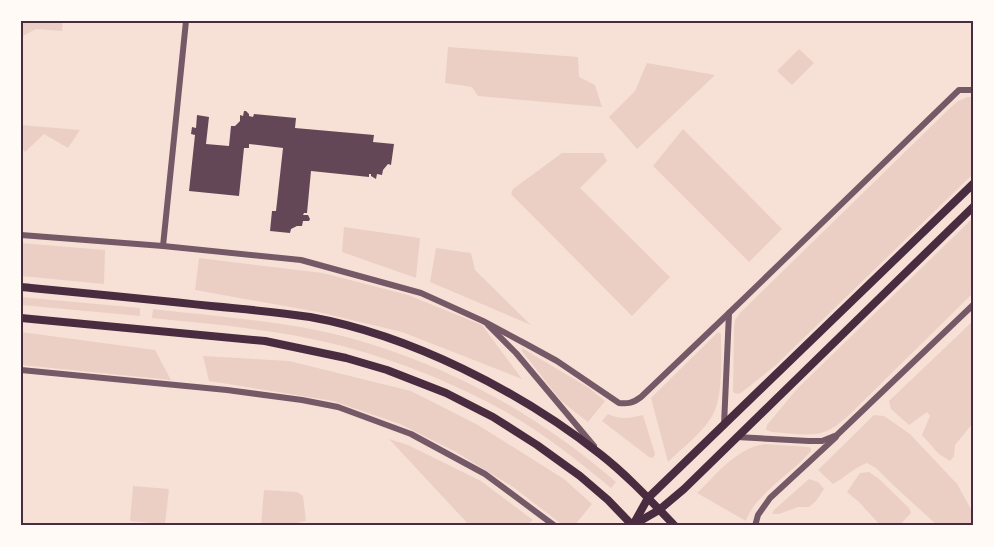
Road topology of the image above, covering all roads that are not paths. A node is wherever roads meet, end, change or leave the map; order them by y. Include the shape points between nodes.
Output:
1 (186, 21) edge
2 (973, 90) edge
3 (973, 184) edge
4 (973, 207) edge
5 (21, 235) edge
6 (163, 246) junction
7 (21, 287) edge
8 (973, 305) edge
9 (729, 313) junction
10 (21, 318) edge
11 (483, 321) junction
12 (21, 370) edge
13 (724, 425) junction
14 (837, 435) junction
15 (737, 438) junction
16 (600, 454) junction
17 (648, 498) junction
18 (660, 510) junction
19 (555, 526) edge
20 (633, 526) edge
21 (675, 526) edge
22 (755, 526) edge

1 - 6 street
2 - 9 street via 959,90
3 - 13 main road
4 - 15 main road
5 - 6 street
6 - 11 street via 301,260 421,293
7 - 16 main road via 268,312 354,328 455,365 515,397
8 - 14 street
9 - 11 street via 635,402 628,404 619,403 557,361
9 - 13 street
10 - 20 main road via 265,341 387,370 493,417 596,488
11 - 16 street via 516,353
12 - 19 street via 226,390 338,407 411,434 485,474
13 - 17 main road
14 - 15 street via 822,441
14 - 22 street via 770,498
15 - 18 main road
16 - 17 main road
17 - 18 main road
17 - 20 main road
18 - 20 main road
18 - 21 main road

